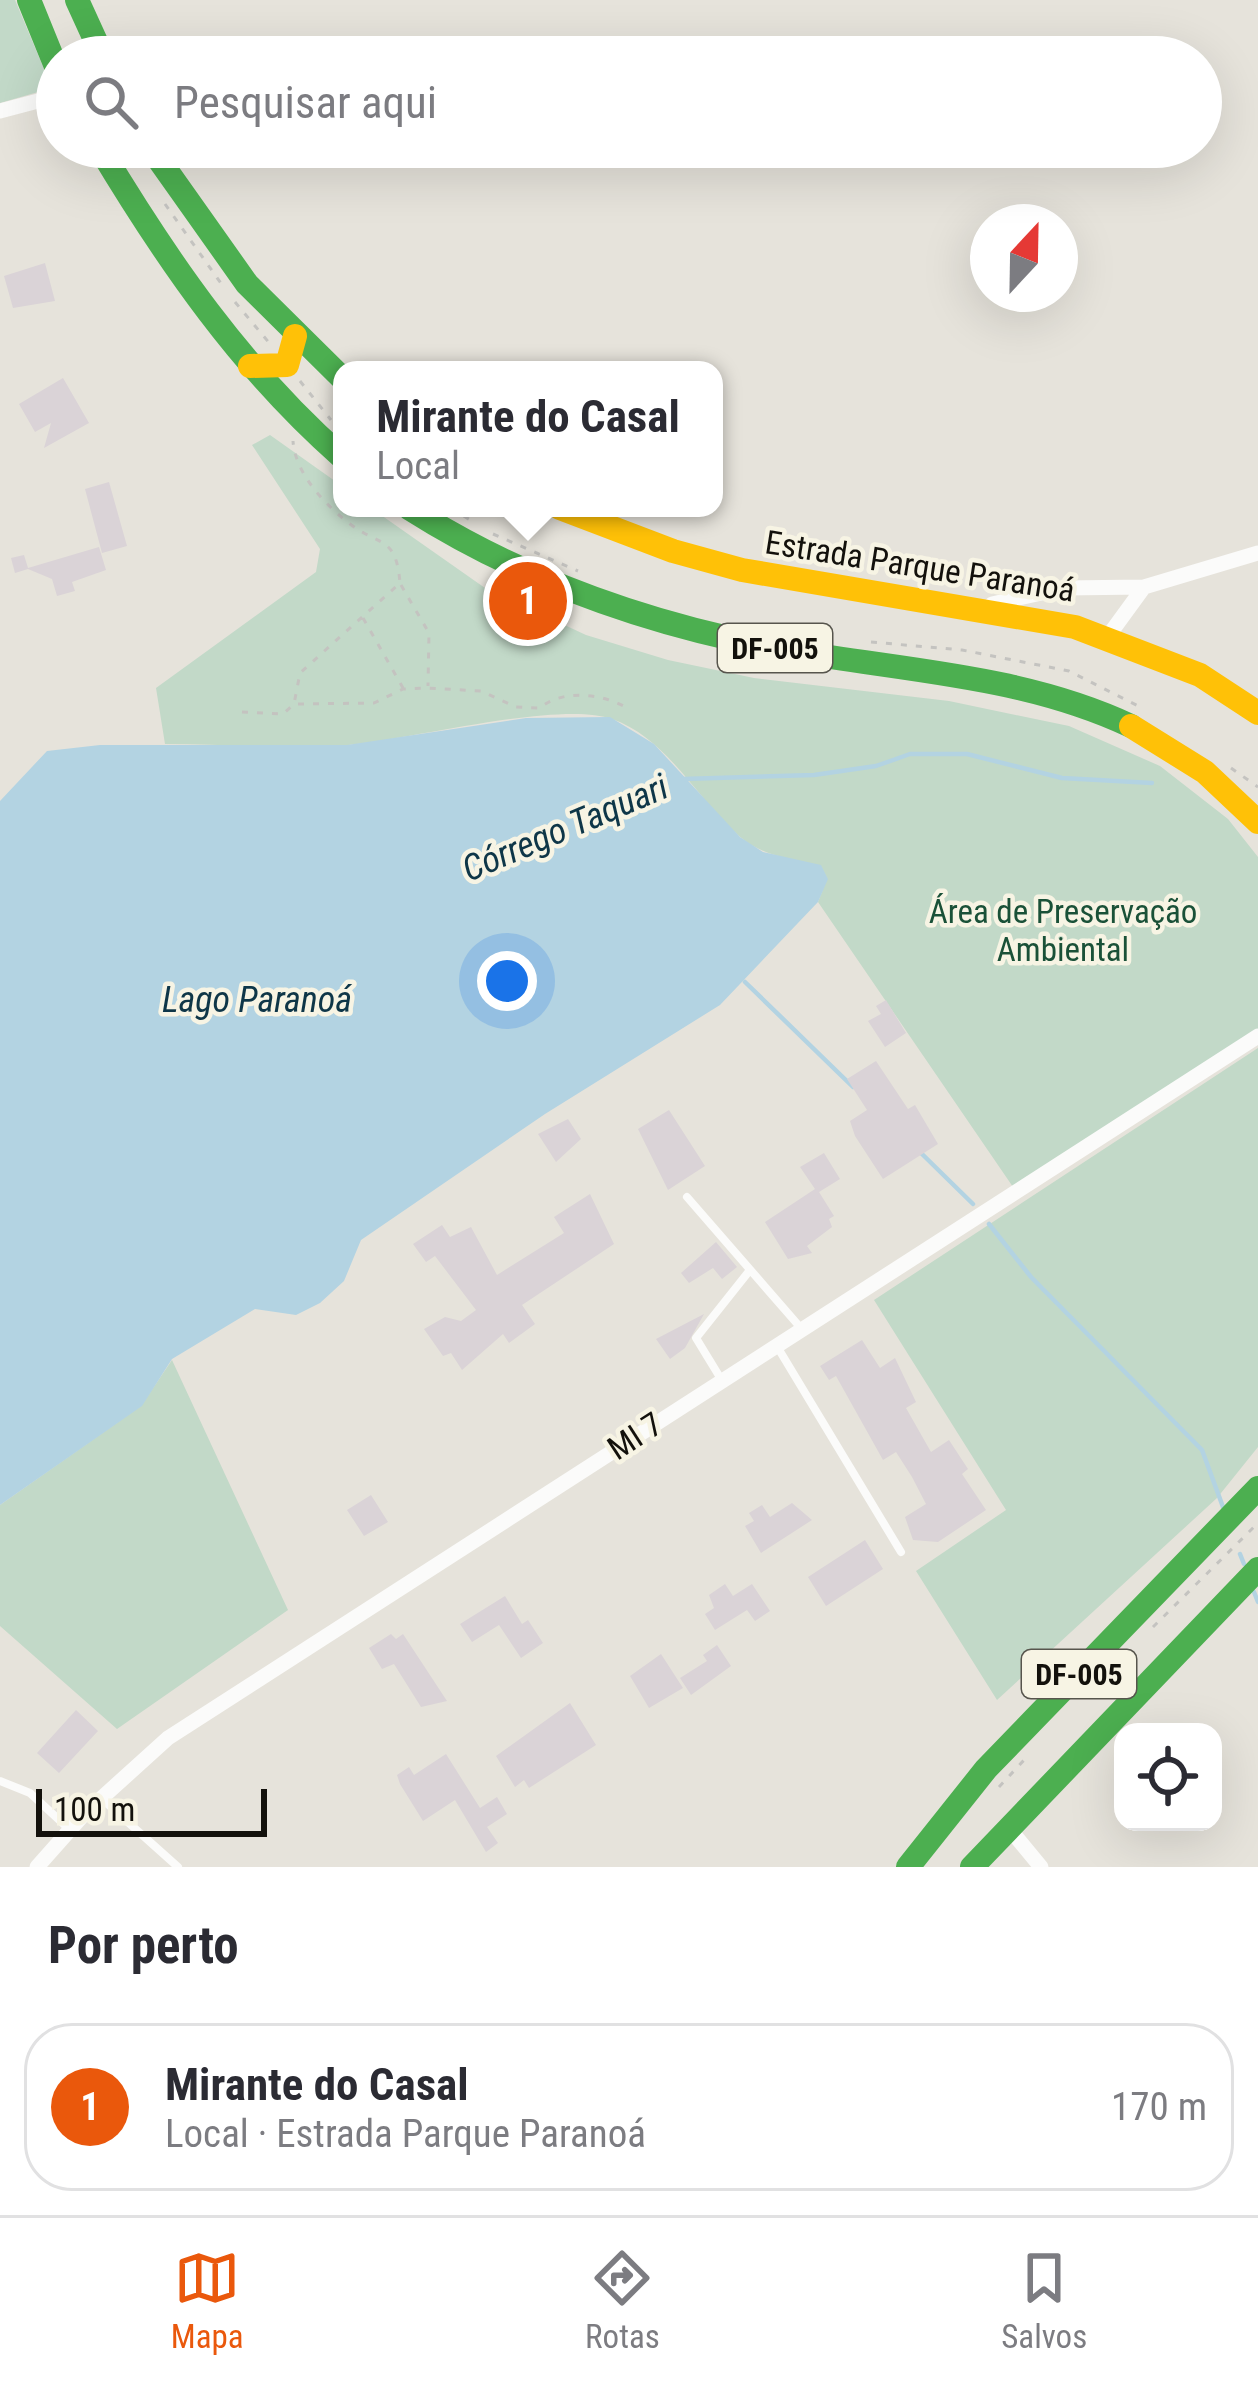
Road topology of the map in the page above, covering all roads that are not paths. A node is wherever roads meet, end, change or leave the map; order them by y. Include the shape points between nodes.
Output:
1 (29, 0) edge
2 (77, 0) edge
3 (44, 36) edge
4 (93, 36) edge
5 (36, 102) edge
6 (0, 111) edge
7 (112, 168) edge
8 (165, 168) edge
9 (295, 336) junction
10 (250, 366) junction
11 (333, 370) edge
12 (333, 450) edge
13 (424, 517) edge
14 (583, 517) edge
15 (1258, 553) edge
16 (1144, 587) junction
17 (988, 606) junction
18 (1109, 634) junction
19 (1258, 713) edge
20 (1258, 822) edge
21 (1258, 1036) edge
22 (688, 1197) dead end
23 (750, 1270) junction
24 (801, 1329) junction
25 (777, 1345) junction
26 (722, 1380) junction
27 (1258, 1488) edge
28 (902, 1552) dead end
29 (1258, 1569) edge
30 (0, 1781) edge
31 (101, 1798) junction
32 (1008, 1827) junction
33 (70, 1830) junction
34 (37, 1867) edge
35 (178, 1867) edge
36 (908, 1867) edge
37 (972, 1867) edge
38 (1041, 1867) edge

1 - 3 main road
2 - 4 main road
5 - 6 street
7 - 10 main road
8 - 9 main road via 247,284
9 - 10 main road via 287,365
9 - 11 main road
10 - 12 main road
13 - 20 main road, DF-005 via 591,602 797,652 1019,685 1159,727 1225,776
14 - 17 main road, Estrada Parque Paranoá / DF-005 via 745,571
15 - 16 street
16 - 17 street via 1064,588
16 - 18 street
17 - 18 main road, Estrada Parque Paranoá / DF-005
18 - 19 main road, Estrada Parque Paranoá / DF-005
21 - 24 street, MI 7
22 - 23 lane
23 - 24 lane
23 - 26 lane via 696,1337
24 - 25 street, MI 7
25 - 26 street, MI 7
25 - 28 lane
26 - 31 street, MI 7 via 167,1738
27 - 36 main road, DF-005 via 986,1769
29 - 32 main road, DF-005
30 - 33 lane via 29,1793
31 - 33 street, MI 7
31 - 35 lane
32 - 37 main road, DF-005
32 - 38 street
33 - 34 street, MI 7

